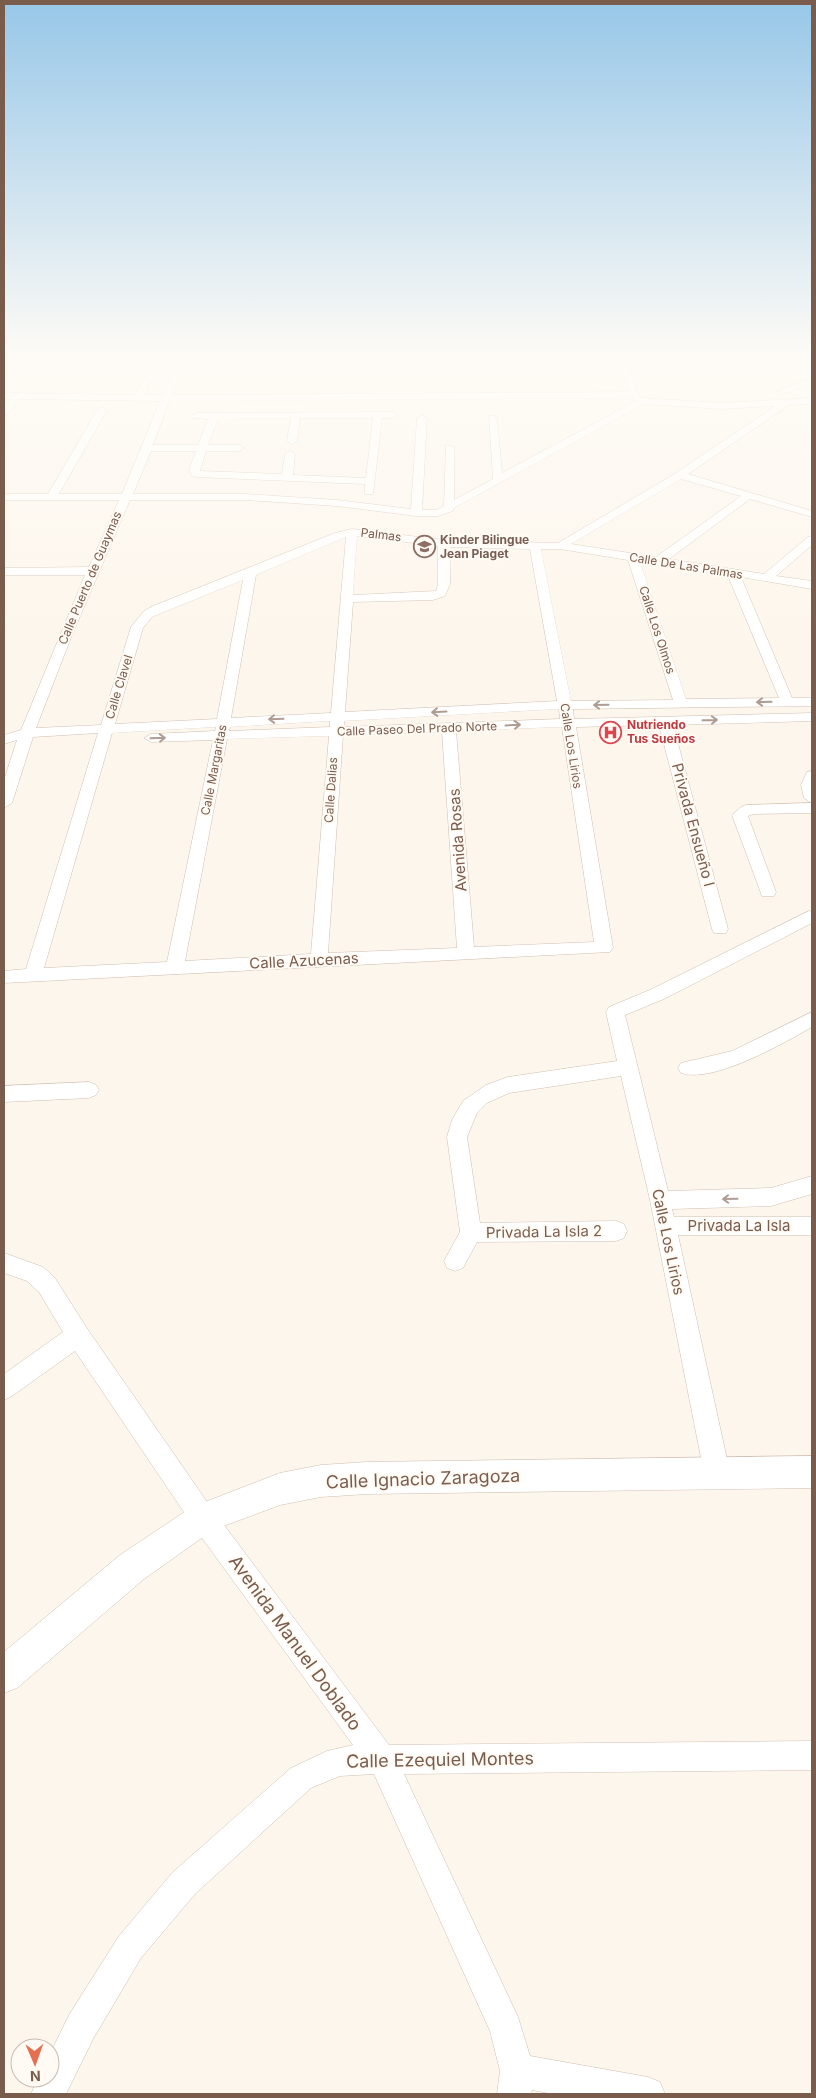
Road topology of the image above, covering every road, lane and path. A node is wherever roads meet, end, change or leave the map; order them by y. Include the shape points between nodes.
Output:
1 (77, 453) edge
2 (145, 453) edge
3 (199, 453) edge
4 (374, 453) edge
5 (420, 453) edge
6 (449, 453) edge
7 (495, 453) edge
8 (545, 453) edge
9 (712, 453) edge
10 (290, 454) dead end
11 (680, 475) junction
12 (287, 478) junction
13 (498, 481) junction
14 (370, 486) joint
15 (126, 495) junction
16 (52, 496) junction
17 (748, 496) junction
18 (4, 497) edge
19 (449, 509) junction
20 (416, 513) junction
21 (812, 514) edge
22 (352, 532) junction
23 (812, 539) edge
24 (444, 542) junction
25 (535, 545) junction
26 (560, 546) junction
27 (633, 557) junction
28 (659, 561) junction
29 (4, 571) edge
30 (91, 571) junction
31 (250, 573) junction
32 (733, 573) junction
33 (767, 578) junction
34 (812, 585) edge
35 (347, 599) junction
36 (787, 702) junction
37 (812, 702) edge
38 (680, 704) junction
39 (565, 705) junction
40 (812, 717) edge
41 (665, 721) junction
42 (567, 723) junction
43 (336, 724) junction
44 (449, 728) junction
45 (222, 729) junction
46 (106, 734) junction
47 (15, 739) edge
48 (812, 775) edge
49 (812, 798) edge
50 (4, 804) edge
51 (812, 808) edge
52 (768, 892) dead end
53 (809, 917) dead end
54 (720, 929) dead end
55 (604, 948) joint
56 (466, 953) junction
57 (319, 960) junction
58 (175, 967) junction
59 (34, 975) junction
60 (4, 976) edge
61 (812, 1019) edge
62 (627, 1068) junction
63 (688, 1068) dead end
64 (88, 1090) dead end
65 (4, 1094) edge
66 (812, 1185) edge
67 (754, 1198) junction
68 (660, 1200) junction
69 (666, 1226) junction
70 (764, 1226) junction
71 (812, 1226) edge
72 (616, 1230) dead end
73 (471, 1233) junction
74 (455, 1261) dead end
75 (4, 1263) edge
76 (78, 1335) junction
77 (4, 1388) edge
78 (812, 1472) edge
79 (717, 1473) junction
80 (203, 1518) junction
81 (4, 1675) edge
82 (812, 1755) edge
83 (382, 1760) junction
84 (516, 2082) edge
85 (48, 2094) edge
86 (648, 2094) edge

1 - 16 street
2 - 15 street, Calle Puerto de Guaymas
3 - 12 street via 194,470 196,474
4 - 14 street
5 - 20 street
6 - 19 street
7 - 13 street
8 - 13 street
9 - 11 street
10 - 12 street
11 - 17 street
11 - 26 street
12 - 14 street
13 - 19 street
15 - 16 street
15 - 20 street via 275,499
15 - 30 street, Calle Puerto de Guaymas
16 - 18 street
17 - 21 street
17 - 28 street
19 - 20 street via 438,513
22 - 24 street, Palmas
22 - 31 street, Calle Clavel
22 - 35 street, Calle Dalias
23 - 33 street
24 - 25 street, Palmas
24 - 35 street via 442,593
25 - 26 street, Palmas
25 - 39 street, Calle Los Lirios
26 - 27 street, Calle De Las Palmas
27 - 28 street, Calle De Las Palmas
27 - 38 street, Calle Los Olmos
28 - 32 street, Calle De Las Palmas
29 - 30 street
30 - 47 street, Calle Puerto de Guaymas
31 - 45 street, Calle Margaritas
31 - 46 street, Calle Clavel via 156,609 142,620 137,627
32 - 33 street, Calle De Las Palmas
32 - 36 street
33 - 34 street, Calle De Las Palmas
35 - 43 street, Calle Dalias
36 - 37 street, Calle Paseo Del Prado Norte
36 -> 38 street, Calle Paseo Del Prado Norte
38 -> 39 street, Calle Paseo Del Prado Norte
39 - 42 street, Calle Los Lirios
39 -> 43 street, Calle Paseo Del Prado Norte
41 -> 40 street, Calle Paseo Del Prado Norte
41 - 42 street, Calle Paseo Del Prado Norte
41 - 54 street, Privada Ensueño I
44 -> 42 street, Calle Paseo Del Prado Norte
42 - 55 street, Calle Los Lirios
43 - 44 street, Calle Paseo Del Prado Norte
43 - 45 street, Calle Paseo Del Prado Norte
43 - 57 street, Calle Dalias
44 - 56 street, Avenida Rosas
45 - 46 street, Calle Paseo Del Prado Norte
45 - 58 street, Calle Margaritas
46 - 47 street, Calle Paseo Del Prado Norte
46 - 59 street, Calle Clavel
47 - 50 street, Calle Puerto de Guaymas
48 - 49 street via 808,785
51 - 52 street via 753,809 740,815
53 - 62 street, Calle Los Lirios via 658,994 615,1012
55 - 56 street, Calle Azucenas
56 - 57 street, Calle Azucenas
57 - 58 street, Calle Azucenas
58 - 59 street, Calle Azucenas
59 - 60 street, Calle Azucenas
61 - 63 street via 741,1057
62 - 68 street, Calle Los Lirios
62 - 73 street, Privada La Isla 2 via 512,1084 482,1096 465,1112 457,1137
64 - 65 street
66 - 67 street, Privada La Isla via 782,1195
67 -> 68 street, Privada La Isla
67 - 70 street
68 - 69 street, Calle Los Lirios
69 - 70 street, Privada La Isla
69 - 79 street, Calle Los Lirios
70 - 71 street, Privada La Isla
72 - 73 street, Privada La Isla 2
73 - 74 street, Privada La Isla 2
75 - 76 street, Avenida Manuel Doblado via 35,1274 47,1285
76 - 77 street
76 - 80 street, Avenida Manuel Doblado
78 - 79 street, Calle Ignacio Zaragoza
79 - 80 street, Calle Ignacio Zaragoza via 321,1481 280,1489
80 - 81 street, Calle Ignacio Zaragoza via 132,1567
80 - 83 street, Avenida Manuel Doblado
82 - 83 street, Calle Ezequiel Montes
83 - 84 street, Avenida Manuel Doblado via 506,2029
83 - 85 street, Calle Ezequiel Montes via 335,1761 301,1778 184,1883 130,1947 81,2027
84 - 86 street

